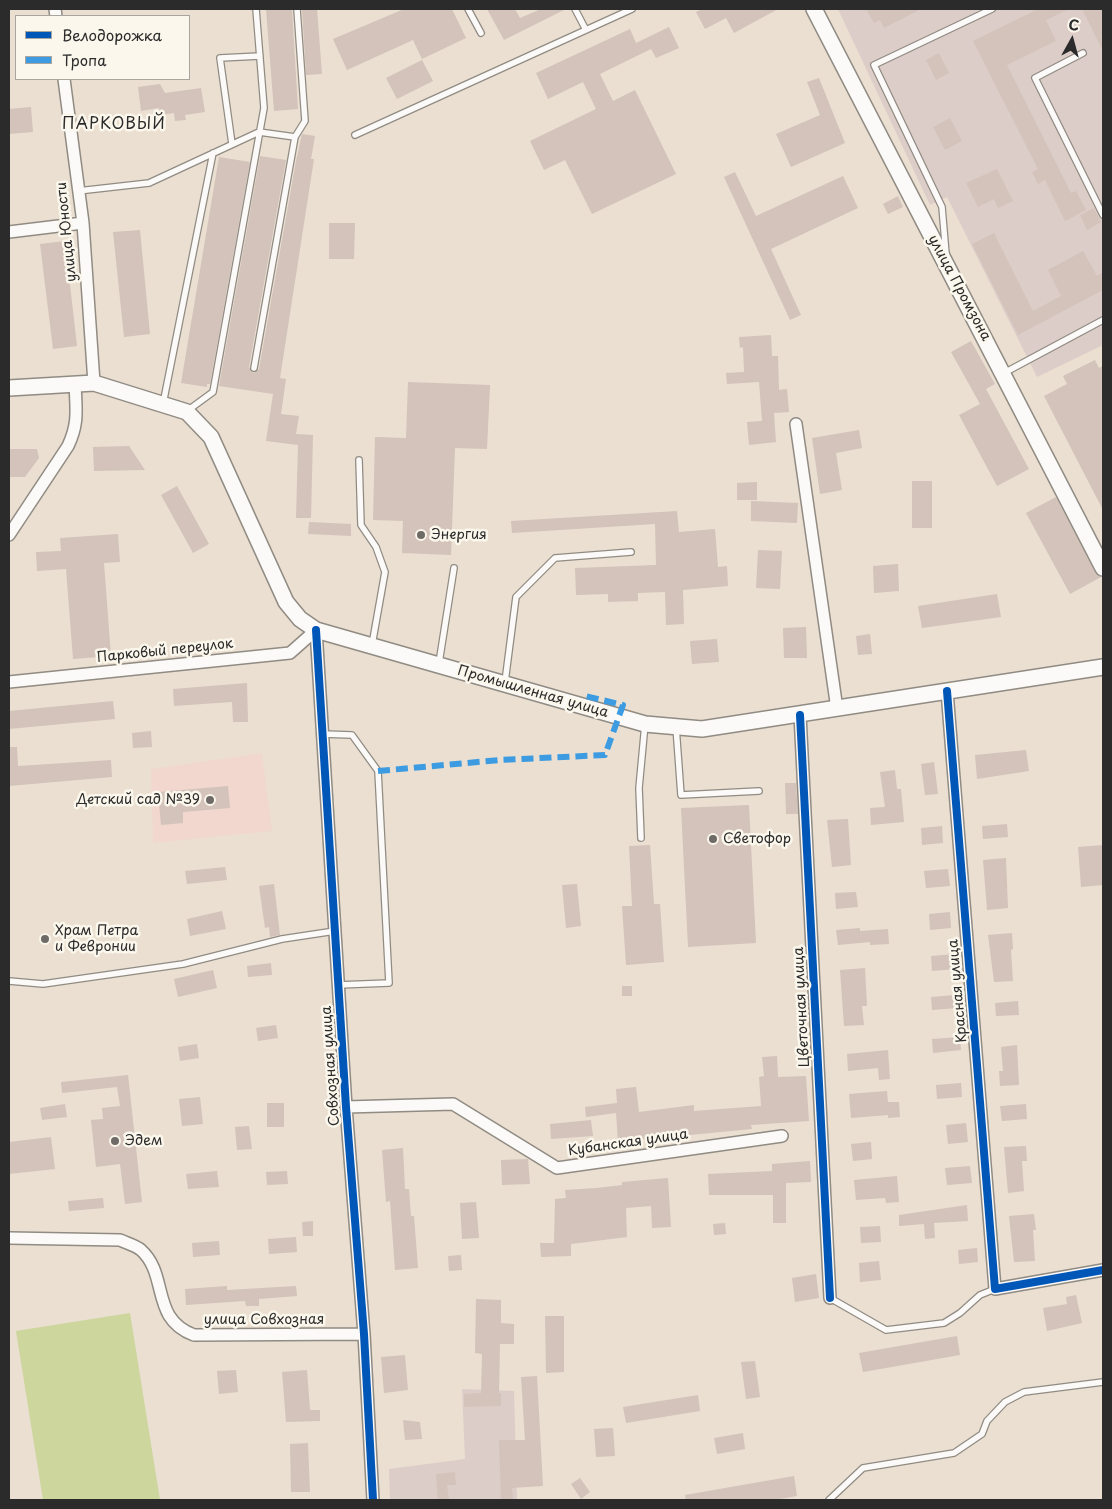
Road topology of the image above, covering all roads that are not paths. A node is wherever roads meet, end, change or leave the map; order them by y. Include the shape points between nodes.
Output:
1 (256, 9) edge
2 (297, 9) edge
3 (468, 9) edge
4 (575, 9) edge
5 (632, 9) edge
6 (814, 9) edge
7 (992, 9) edge
8 (586, 30) junction
9 (481, 33) dead end
10 (1083, 53) dead end
11 (260, 56) junction
12 (64, 80) edge
13 (259, 132) junction
14 (355, 135) dead end
15 (295, 137) junction
16 (232, 144) junction
17 (212, 153) junction
18 (78, 190) junction
19 (1103, 215) edge
20 (83, 223) junction
21 (9, 232) edge
22 (946, 264) junction
23 (1103, 320) edge
24 (254, 368) dead end
25 (1004, 373) junction
26 (94, 383) junction
27 (75, 384) junction
28 (9, 388) edge
29 (163, 404) junction
30 (187, 412) junction
31 (796, 424) dead end
32 (359, 460) dead end
33 (9, 535) edge
34 (632, 552) dead end
35 (454, 568) dead end
36 (1103, 568) edge
37 (316, 630) junction
38 (372, 647) junction
39 (439, 666) junction
40 (1103, 666) edge
41 (9, 682) edge
42 (504, 684) junction
43 (947, 692) junction
44 (837, 709) junction
45 (800, 715) junction
46 (645, 724) junction
47 (676, 727) junction
48 (322, 734) junction
49 (760, 791) dead end
50 (641, 838) dead end
51 (335, 931) junction
52 (9, 981) edge
53 (338, 985) junction
54 (346, 1107) junction
55 (782, 1136) dead end
56 (9, 1238) edge
57 (1103, 1270) edge
58 (995, 1289) junction
59 (830, 1298) joint
60 (364, 1334) junction
61 (1103, 1382) edge
62 (373, 1500) edge
63 (829, 1500) edge

1 - 11 lane
2 - 15 lane via 305,121
3 - 9 lane
4 - 8 lane
5 - 8 lane
6 - 22 main road, улица Промзона
7 - 22 lane via 874,65 942,207
8 - 14 lane
10 - 19 lane via 1035,78
11 - 13 lane via 264,108
11 - 16 lane via 220,58
12 - 18 street, улица Юности
13 - 15 lane
13 - 16 lane
13 - 30 lane via 213,392
15 - 24 lane
16 - 17 lane
17 - 18 lane via 149,183
17 - 29 lane
18 - 20 street, улица Юности
20 - 21 street
20 - 26 street, улица Юности
22 - 25 main road, улица Промзона
23 - 25 lane
25 - 36 main road, улица Промзона
26 - 27 main road, Промышленная улица
26 - 29 main road, Промышленная улица
27 - 28 main road, Промышленная улица
27 - 33 street via 75,430 57,464
29 - 30 main road, Промышленная улица
30 - 37 main road, Промышленная улица via 211,437 286,602 300,619
31 - 44 street
32 - 38 lane via 361,525 376,547 385,572
34 - 42 lane via 555,558 516,597
35 - 39 lane
37 - 38 main road, Промышленная улица
37 - 41 street, Парковый переулок via 290,652
37 - 48 street, Совхозная улица
38 - 39 main road, Промышленная улица
39 - 42 main road, Промышленная улица
40 - 43 main road, Промышленная улица
42 - 46 main road, Промышленная улица
43 - 44 main road, Промышленная улица
43 - 58 street, Красная улица
44 - 45 main road, Промышленная улица
45 - 47 main road, Промышленная улица via 702,729
45 - 59 street, Цветочная улица
46 - 47 main road, Промышленная улица
46 - 50 lane via 639,788
47 - 49 lane via 681,795
48 - 51 street, Совхозная улица
48 - 53 lane via 352,735 378,771 389,982
51 - 52 lane via 282,939 184,964 43,984
51 - 53 street, Совхозная улица
53 - 54 street, Совхозная улица
54 - 55 street, Кубанская улица via 453,1104 557,1168
54 - 60 street, Совхозная улица
56 - 60 street, улица Совхозная via 120,1240 130,1244 141,1250 147,1260 170,1319 181,1330 194,1335
57 - 58 street
58 - 59 lane via 944,1323 886,1330
60 - 62 street, Совхозная улица
61 - 63 lane via 1024,1392 1005,1402 987,1421 982,1434 954,1453 863,1468

